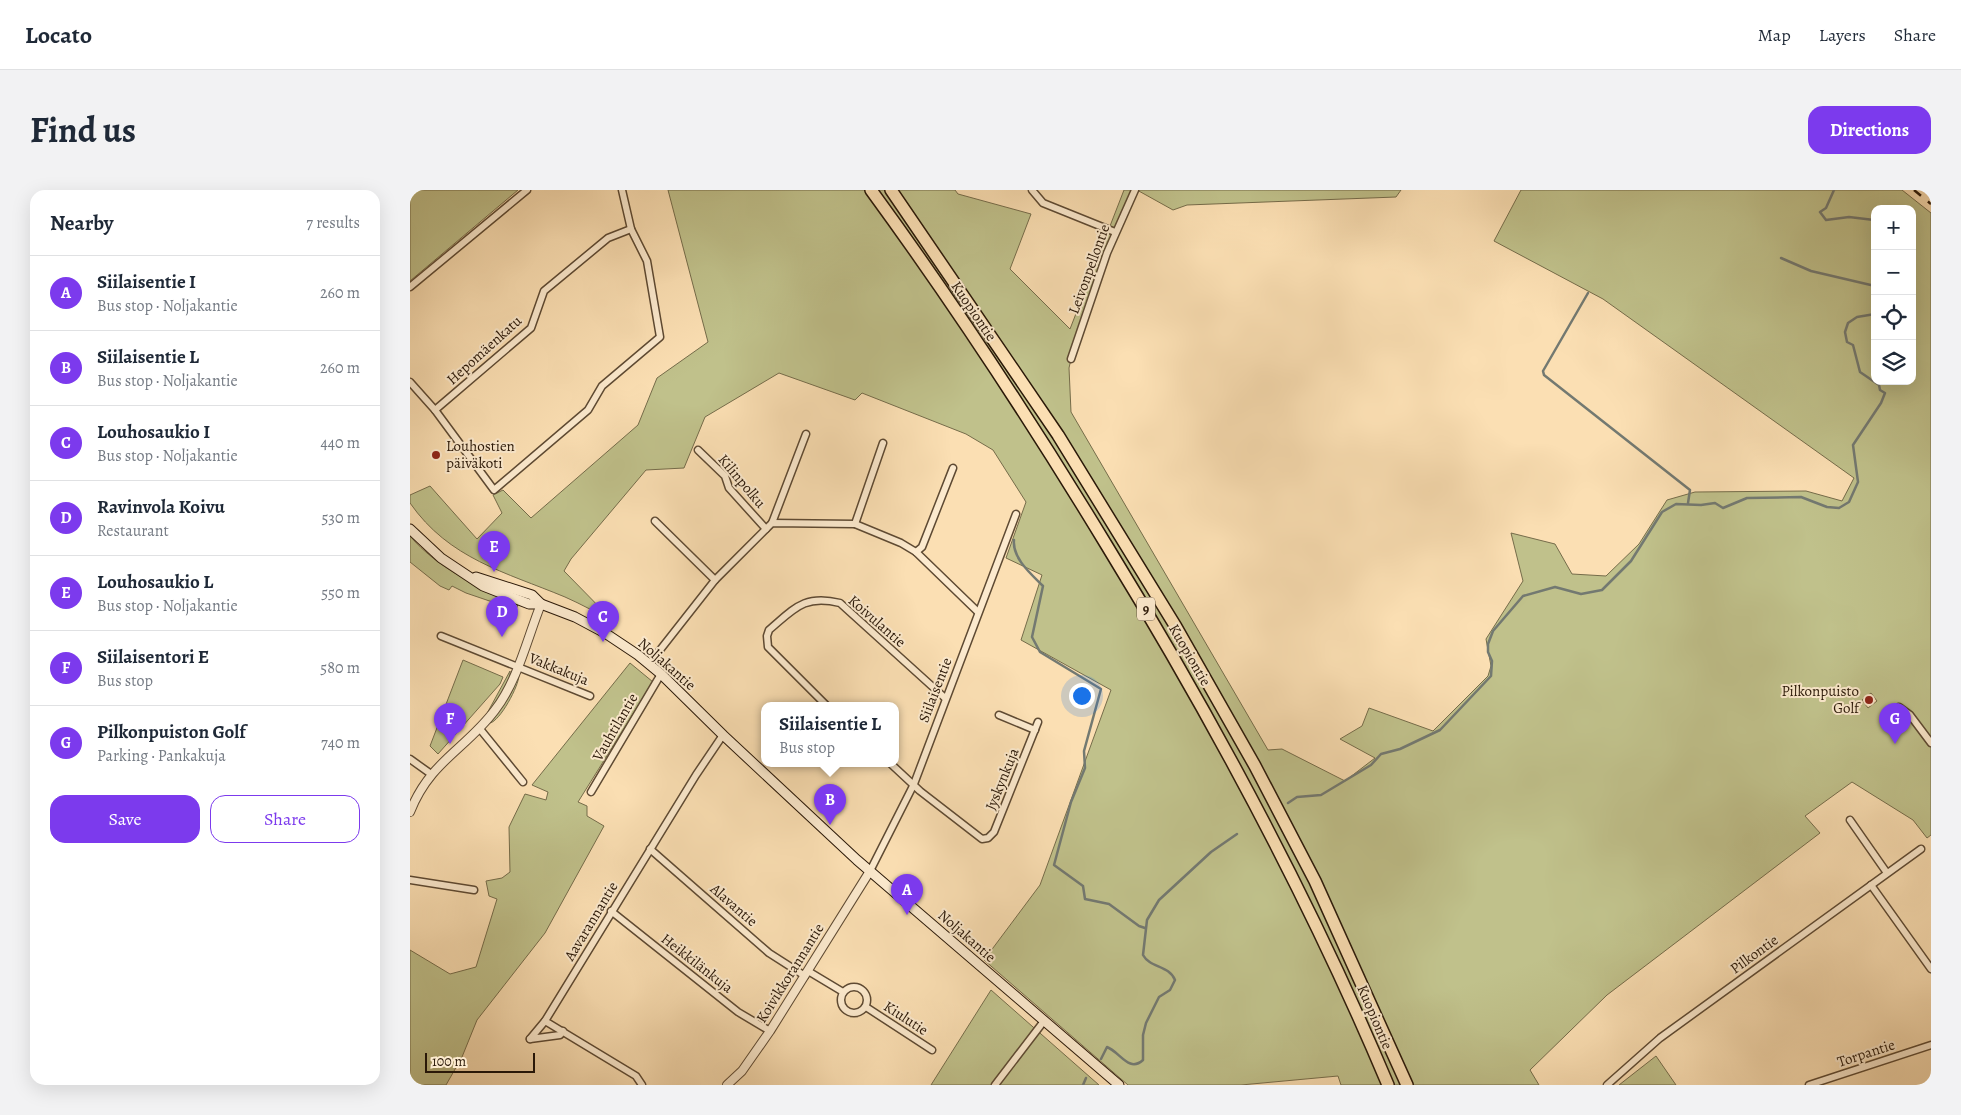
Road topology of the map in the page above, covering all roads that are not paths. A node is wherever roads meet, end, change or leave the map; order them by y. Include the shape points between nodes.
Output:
1 (527, 190) edge
2 (622, 190) edge
3 (871, 190) edge
4 (891, 190) edge
5 (1032, 190) edge
6 (1135, 190) edge
7 (631, 229) junction
8 (1115, 232) junction
9 (410, 287) edge
10 (1071, 359) dead end
11 (410, 382) edge
12 (436, 410) junction
13 (806, 434) dead end
14 (883, 443) dead end
15 (698, 450) dead end
16 (953, 468) dead end
17 (1016, 514) dead end
18 (655, 521) dead end
19 (772, 523) junction
20 (855, 524) junction
21 (410, 529) edge
22 (766, 530) junction
23 (916, 552) junction
24 (715, 580) junction
25 (541, 604) junction
26 (978, 612) junction
27 (441, 636) dead end
28 (649, 664) junction
29 (517, 666) junction
30 (661, 674) junction
31 (590, 696) dead end
32 (945, 698) junction
33 (823, 702) edge
34 (1899, 706) dead end
35 (1000, 715) dead end
36 (1038, 722) dead end
37 (480, 729) junction
38 (1035, 730) junction
39 (723, 735) junction
40 (1931, 743) edge
41 (410, 759) edge
42 (894, 767) edge
43 (431, 774) junction
44 (523, 782) dead end
45 (914, 784) junction
46 (591, 792) dead end
47 (410, 812) edge
48 (1850, 820) dead end
49 (650, 849) junction
50 (1921, 849) dead end
51 (870, 871) junction
52 (1887, 873) junction
53 (410, 880) edge
54 (1871, 885) junction
55 (474, 890) dead end
56 (611, 911) junction
57 (1931, 970) edge
58 (807, 974) junction
59 (843, 992) junction
60 (866, 1006) junction
61 (545, 1020) junction
62 (1044, 1021) junction
63 (770, 1031) junction
64 (563, 1032) junction
65 (1931, 1044) edge
66 (932, 1050) dead end
67 (642, 1085) edge
68 (727, 1085) edge
69 (996, 1085) edge
70 (1119, 1085) edge
71 (1388, 1085) edge
72 (1407, 1085) edge
73 (1607, 1085) edge
74 (1809, 1085) edge

1 - 9 street
2 - 7 street
3 - 71 highway, Kuopiontie / 9 via 1004,382 1162,636 1300,889
4 - 72 highway, Kuopiontie / 9 via 1058,435 1176,628 1255,766 1315,881
5 - 8 street via 1043,203
6 - 8 street, Leivonpellontie
7 - 12 street, Hepomäenkatu via 608,238 544,291 531,328
7 - 12 street via 647,260 660,337 602,386 588,410 494,490
8 - 10 street, Leivonpellontie
11 - 12 street
13 - 19 street
14 - 20 street
15 - 22 street, Kilinpolku via 725,476 729,488
16 - 23 street via 922,547
17 - 26 street, Siilaisentie
18 - 24 street
19 - 20 street
19 - 22 street
20 - 23 street
21 - 25 main road, Noljakantie via 441,558 464,573 532,595
22 - 24 street
23 - 26 street
24 - 28 street
25 - 28 main road, Noljakantie via 591,625
25 - 29 street
26 - 32 street, Siilaisentie
27 - 29 street, Vakkakuja
28 - 30 main road, Noljakantie
29 - 31 street, Vakkakuja
29 - 37 street via 504,698
30 - 39 main road, Noljakantie
30 - 46 street, Vauhtilantie
32 - 33 street, Koivulantie via 840,603 804,602 769,630 768,648
32 - 45 street, Siilaisentie
34 - 40 street
35 - 38 street
36 - 38 street, Jyskynkuja
37 - 43 street
37 - 44 street
38 - 45 street, Jyskynkuja via 994,832 988,838 982,839
39 - 49 street, Aavarannantie
39 - 51 main road, Noljakantie
41 - 43 street
42 - 45 street
43 - 47 street
45 - 51 street, Siilaisentie
48 - 52 street
49 - 56 street, Aavarannantie
49 - 58 street, Alavantie via 769,953
50 - 52 street, Pilkontie
51 - 58 street, Koivikkorannantie
51 - 62 main road, Noljakantie
52 - 54 street, Pilkontie
53 - 55 street
54 - 57 street
54 - 73 street, Pilkontie via 1660,1038
56 - 61 street, Aavarannantie
56 - 63 street, Heikkilänkuja via 738,1012
58 - 59 street
58 - 63 street, Koivikkorannantie
59 - 60 street via 853,986 862,989 868,998
59 - 60 street via 841,1002 848,1012 860,1012
60 - 66 street, Kiulutie
61 - 64 street
61 - 64 street, Aavarannantie via 530,1039
62 - 69 street
62 - 70 main road, Noljakantie
63 - 68 street, Koivikkorannantie via 742,1071
64 - 67 street via 636,1076
65 - 74 street, Torpantie

